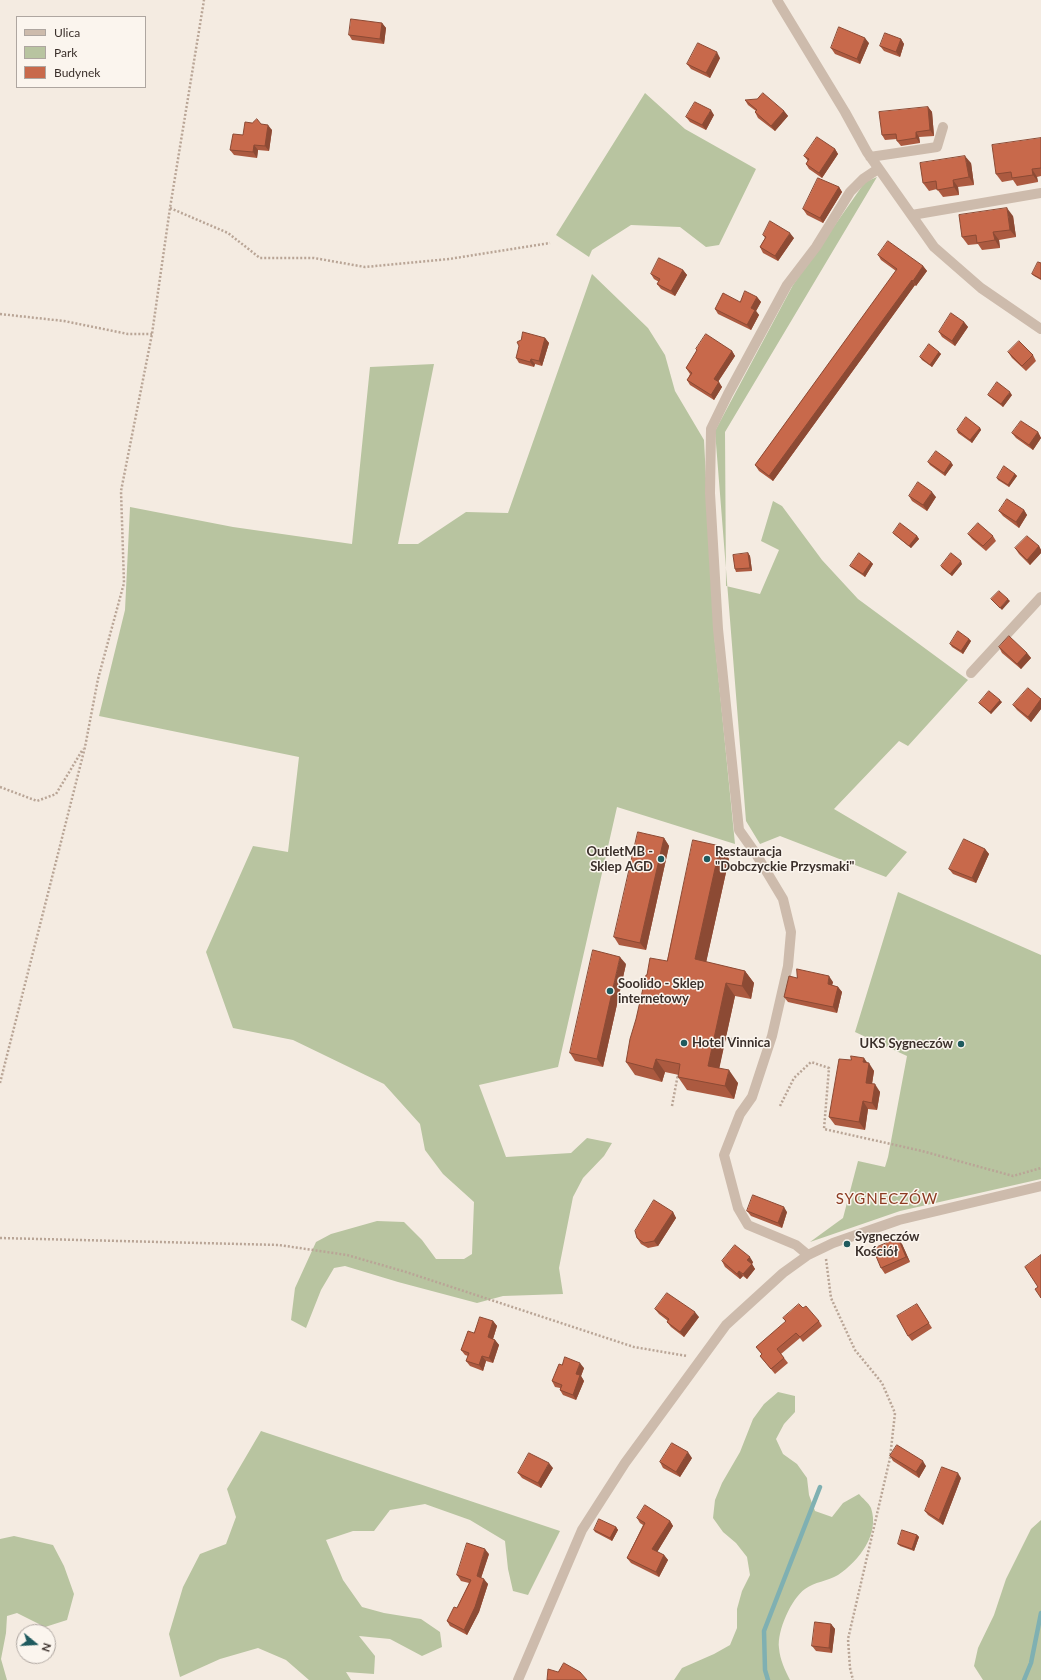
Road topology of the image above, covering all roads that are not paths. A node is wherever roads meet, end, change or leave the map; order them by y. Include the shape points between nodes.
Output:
1 (777, 0) edge
2 (943, 128) dead end
3 (870, 157) junction
4 (878, 169) junction
5 (1041, 193) edge
6 (912, 215) junction
7 (1041, 329) edge
8 (1041, 597) edge
9 (971, 673) dead end
10 (1041, 1186) edge
11 (808, 1255) junction
12 (518, 1680) edge

1 - 3 street
2 - 3 street via 937,147
3 - 4 street
4 - 6 street
4 - 11 street via 850,192 816,247 787,285 711,429 710,492 718,629 739,830 783,899 792,932 788,966 772,1036 752,1098 740,1114 724,1155 738,1208 748,1225 796,1245
5 - 6 street
6 - 7 street via 934,247 955,267
8 - 9 street
10 - 11 street via 899,1220 833,1243
11 - 12 street via 783,1273 726,1325 625,1463 582,1530

